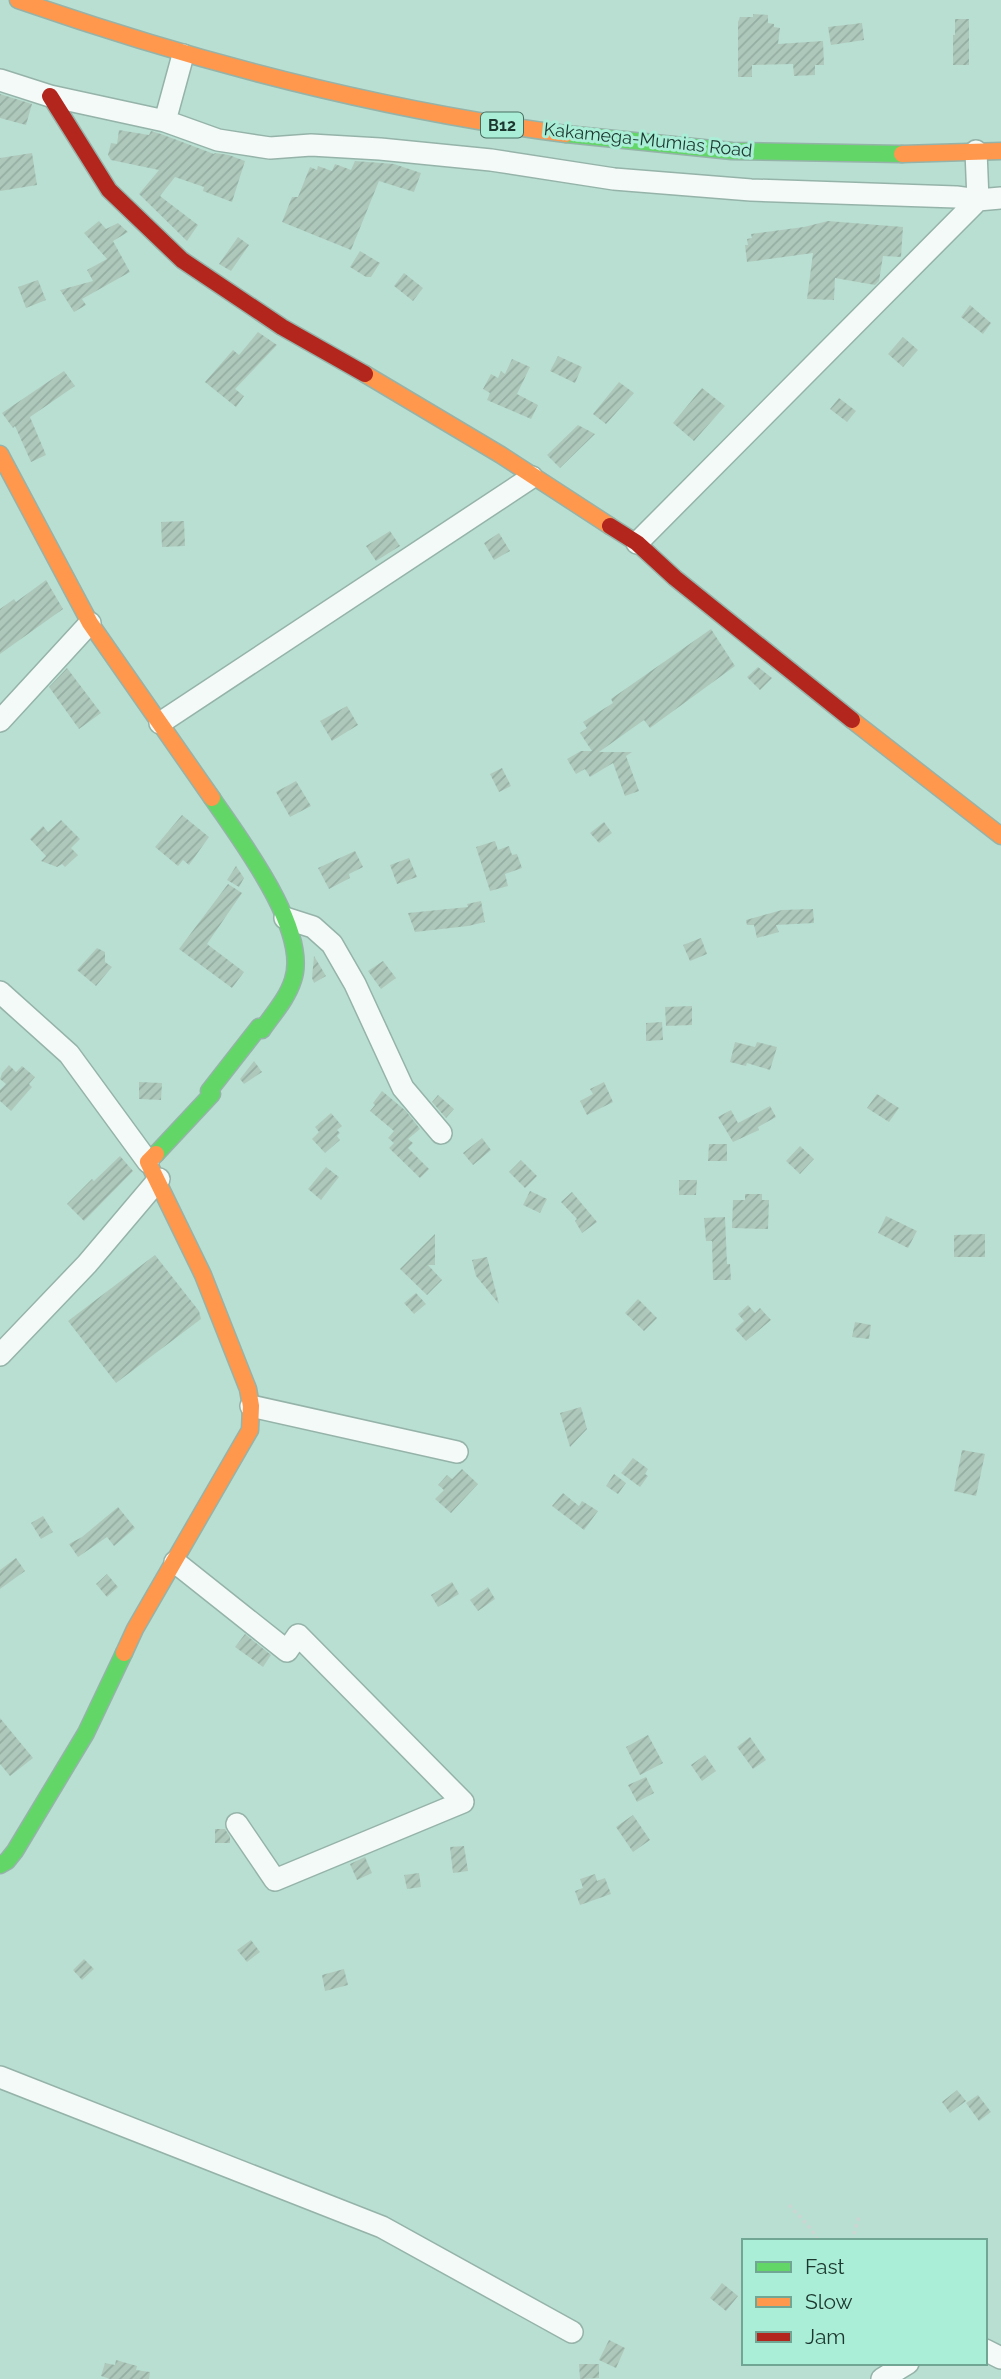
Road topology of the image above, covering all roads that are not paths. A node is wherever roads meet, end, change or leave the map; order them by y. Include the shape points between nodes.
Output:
1 (18, 0) edge
2 (183, 55) junction
3 (0, 79) edge
4 (50, 96) junction
5 (165, 121) junction
6 (492, 124) junction
7 (976, 151) junction
8 (1001, 151) edge
9 (491, 160) junction
10 (1001, 198) edge
11 (978, 200) junction
12 (0, 454) edge
13 (532, 477) junction
14 (637, 542) junction
15 (90, 623) junction
16 (0, 721) edge
17 (160, 723) junction
18 (1001, 836) edge
19 (285, 918) junction
20 (0, 992) edge
21 (441, 1133) dead end
22 (153, 1171) junction
23 (0, 1354) edge
24 (251, 1406) junction
25 (457, 1452) dead end
26 (175, 1562) junction
27 (237, 1824) dead end
28 (0, 1865) edge
29 (0, 2077) edge
30 (572, 2332) dead end
31 (905, 2365) edge
32 (882, 2379) edge

1 - 2 main road, Kakamega-Mumias Road / B12
2 - 5 street
2 - 6 main road, Kakamega-Mumias Road / B12 via 377,103
3 - 4 street
4 - 5 street
4 - 13 main road via 109,190 182,260 282,327
5 - 9 street via 218,139 270,148 311,145
6 - 7 main road, Kakamega-Mumias Road / B12 via 723,150
6 - 9 street
7 - 8 main road, Kakamega-Mumias Road / B12
7 - 11 street
9 - 11 street via 614,178 751,190
10 - 11 street
11 - 14 street
12 - 15 main road
13 - 14 main road
13 - 17 street
14 - 18 main road via 675,578
15 - 16 street
15 - 17 main road
17 - 19 main road via 263,875
19 - 21 street via 313,927 332,944 403,1088
19 - 22 main road via 295,952 292,987 209,1091 212,1094
20 - 22 street via 69,1054
22 - 23 street via 87,1264
22 - 24 main road via 210,1292
24 - 25 street
24 - 26 main road via 247,1438
26 - 27 street via 287,1651 298,1636 463,1802 275,1880
26 - 28 main road via 135,1629 86,1733 15,1851
29 - 30 street via 382,2227
31 - 32 street

